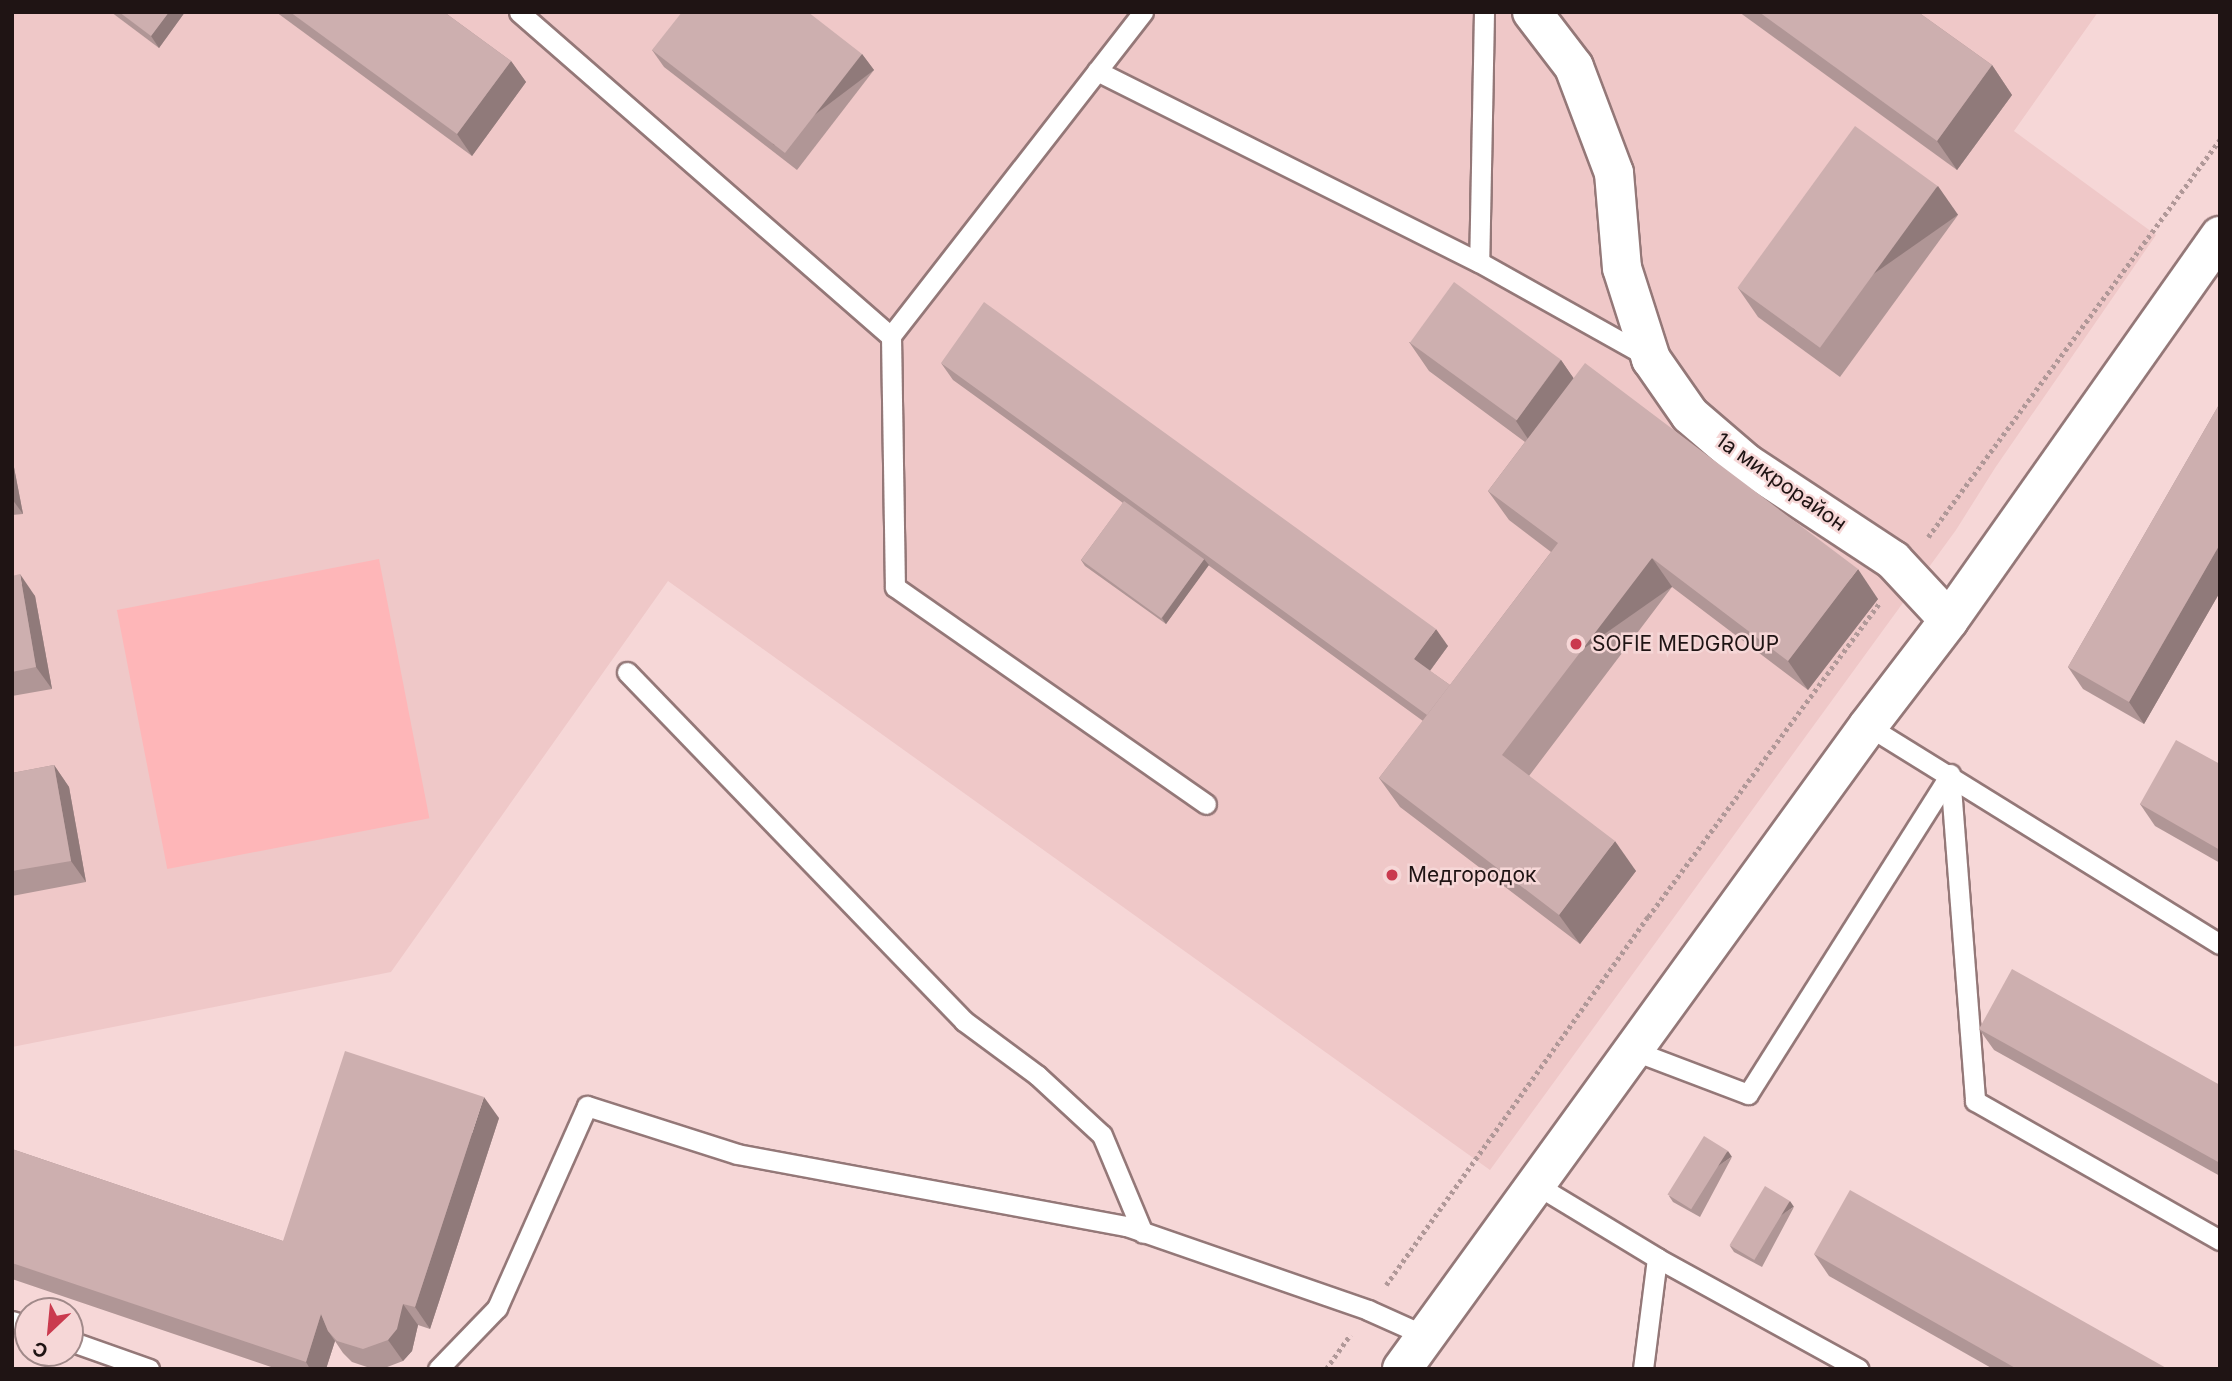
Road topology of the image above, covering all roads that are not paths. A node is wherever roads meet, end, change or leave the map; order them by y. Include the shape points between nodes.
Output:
1 (519, 12) edge
2 (1143, 12) edge
3 (1484, 12) edge
4 (1532, 12) edge
5 (1097, 71) junction
6 (2220, 236) edge
7 (1479, 262) junction
8 (891, 336) junction
9 (1651, 359) junction
10 (1949, 620) junction
11 (627, 673) dead end
12 (1868, 726) junction
13 (1950, 774) junction
14 (1206, 804) dead end
15 (2220, 944) edge
16 (1632, 1050) junction
17 (1535, 1184) junction
18 (1143, 1233) junction
19 (2220, 1240) edge
20 (1657, 1258) junction
21 (1426, 1336) junction
22 (84, 1346) edge
23 (149, 1369) edge
24 (438, 1369) edge
25 (1402, 1369) edge
26 (1643, 1369) edge
27 (1859, 1369) edge

1 - 8 lane
2 - 5 lane
3 - 7 lane
4 - 9 street, 1а микрорайон via 1574,67 1614,173 1622,268
5 - 7 lane
5 - 8 lane
6 - 10 street
7 - 9 lane
8 - 14 lane via 895,587
9 - 10 street, 1а микрорайон via 1690,415 1746,463 1893,560
10 - 12 street
11 - 18 lane via 964,1021 1037,1075 1102,1135
12 - 13 lane
12 - 16 street
13 - 15 lane
13 - 16 lane via 1748,1094
13 - 19 lane via 1975,1101
16 - 17 street
17 - 20 lane
17 - 21 street
18 - 21 lane via 1368,1310
18 - 24 lane via 1126,1226 737,1154 586,1106 497,1308
20 - 26 lane
20 - 27 lane
21 - 25 street
22 - 23 lane

